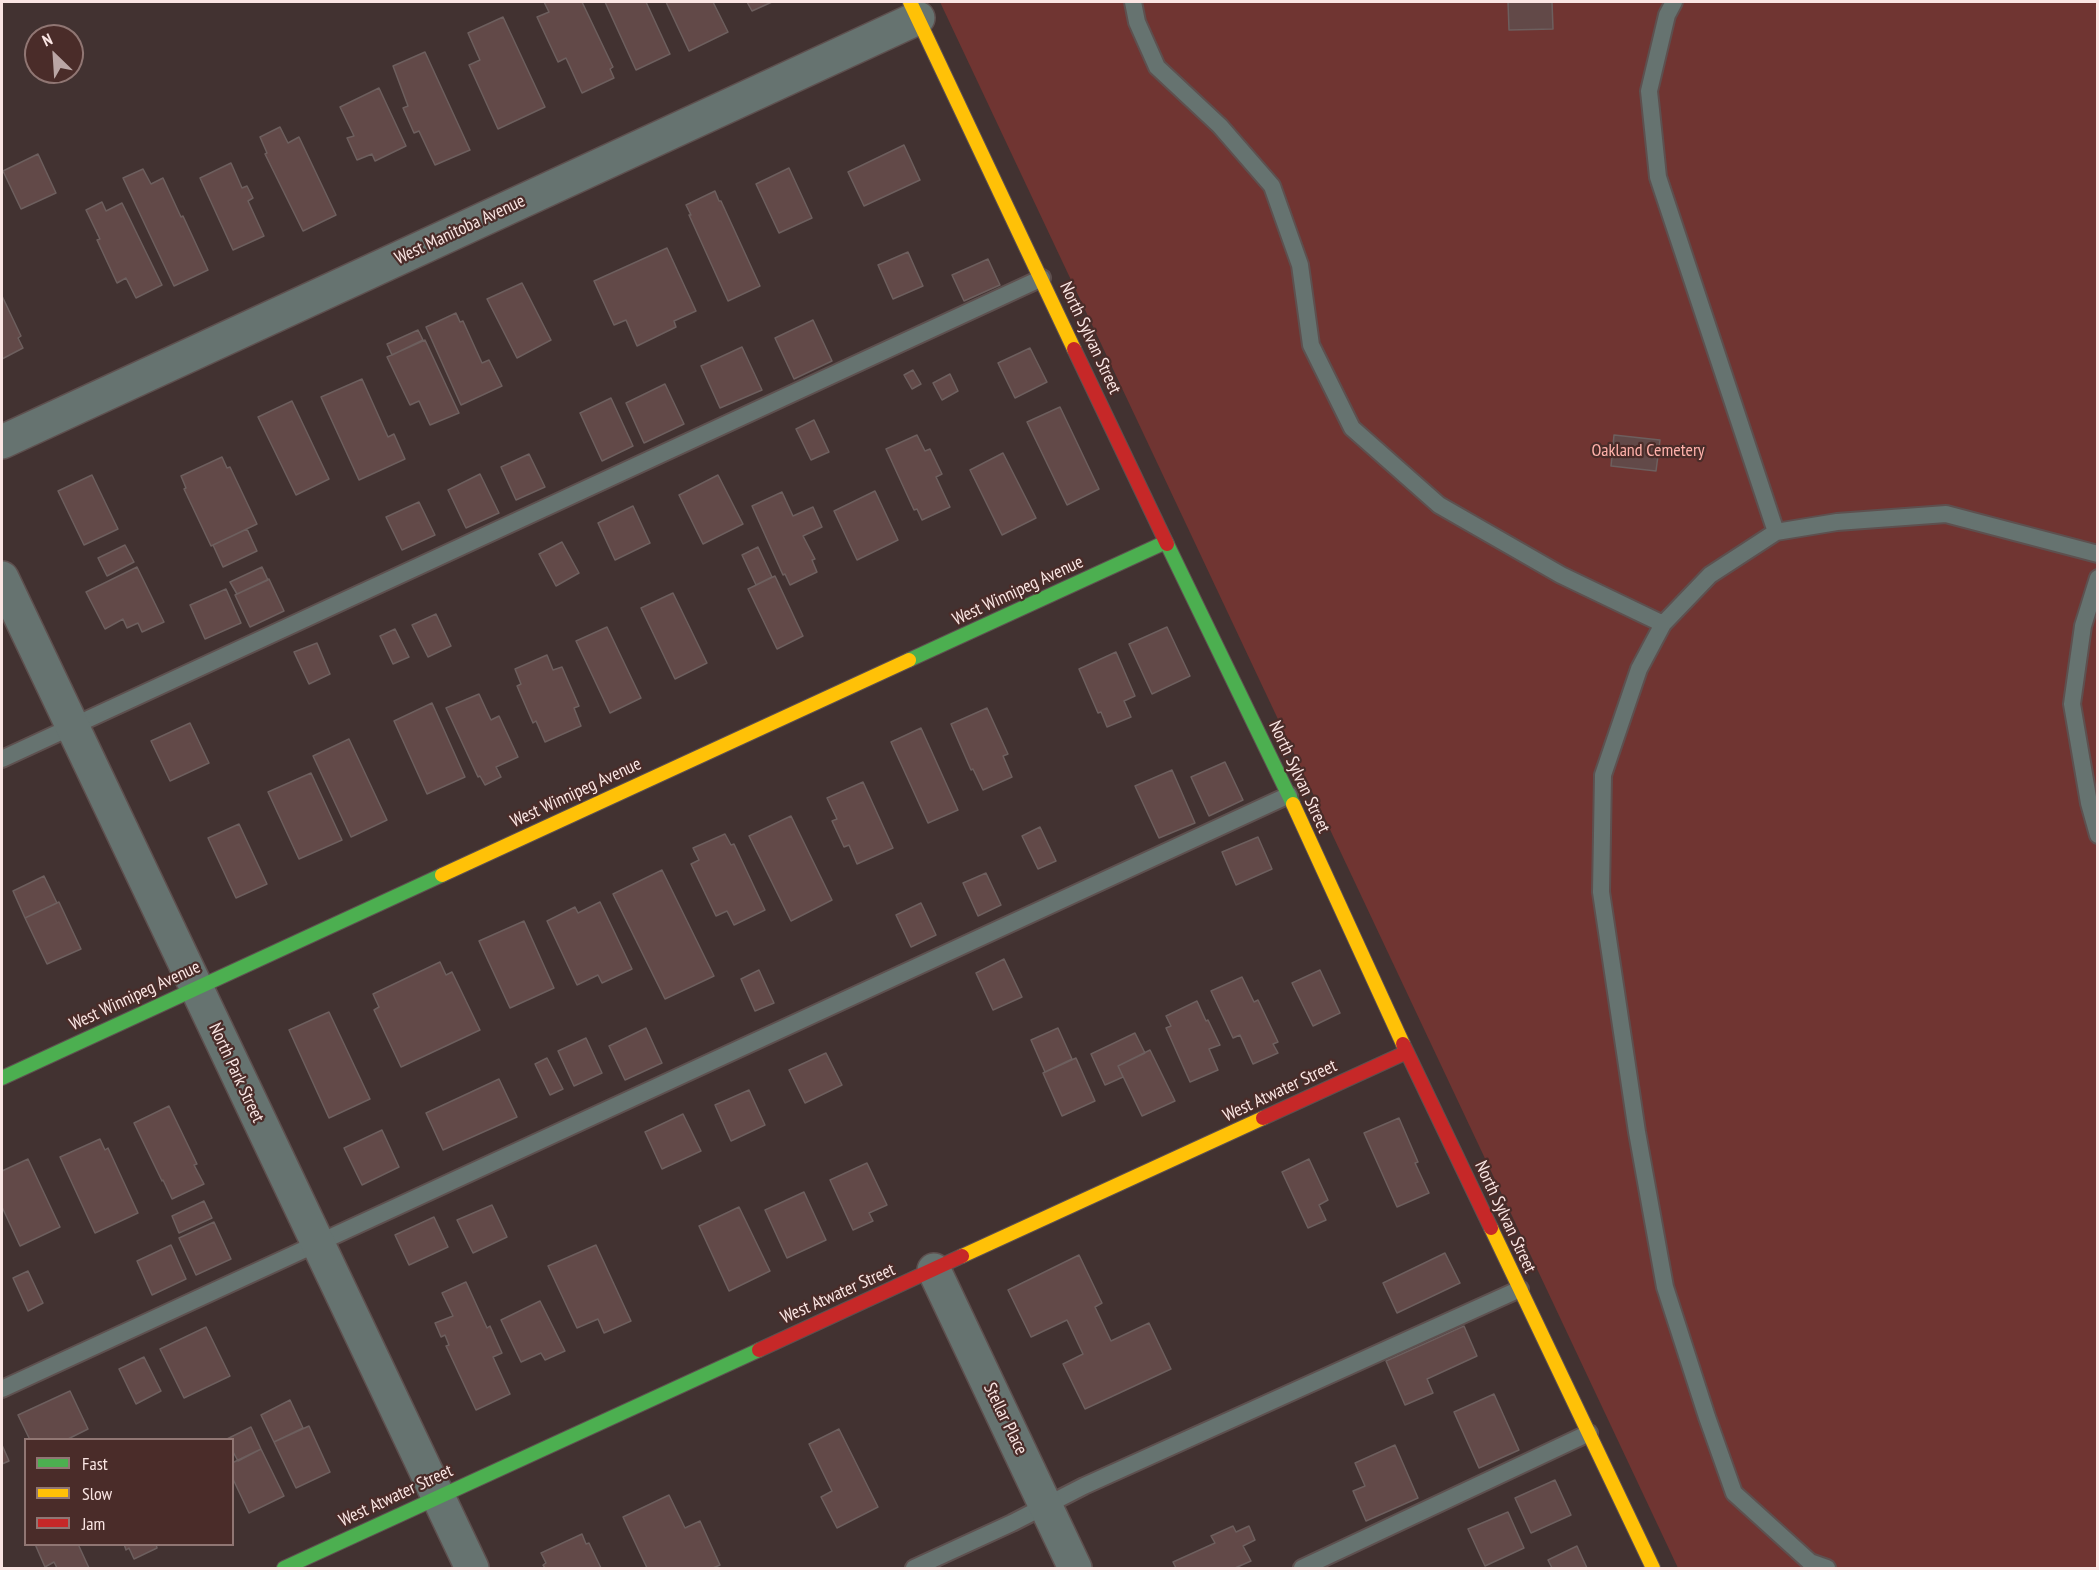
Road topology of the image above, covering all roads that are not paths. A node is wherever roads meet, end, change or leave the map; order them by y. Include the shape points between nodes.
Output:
1 (1133, 2) edge
2 (1674, 2) edge
3 (914, 10) edge
4 (1042, 279) junction
5 (2, 442) edge
6 (1776, 532) junction
7 (1166, 542) junction
8 (2097, 554) edge
9 (2, 578) edge
10 (2097, 578) edge
11 (1664, 624) junction
12 (72, 727) junction
13 (2, 759) edge
14 (1289, 795) junction
15 (2097, 835) edge
16 (195, 988) junction
17 (1407, 1052) junction
18 (2, 1078) edge
19 (316, 1242) junction
20 (934, 1270) junction
21 (1520, 1289) junction
22 (2, 1389) edge
23 (1589, 1432) junction
24 (438, 1496) junction
25 (1046, 1505) junction
26 (284, 1569) edge
27 (472, 1569) edge
28 (914, 1569) edge
29 (1076, 1569) edge
30 (1302, 1569) edge
31 (1653, 1569) edge
32 (1827, 1569) edge

1 - 11 lane via 1137,22 1158,67 1220,126 1272,186 1300,265 1311,345 1352,428 1439,505 1561,575
2 - 6 lane via 1666,15 1648,91 1658,177
3 - 4 street, North Sylvan Street
3 - 5 street, West Manitoba Avenue
4 - 7 street, North Sylvan Street
4 - 12 lane
6 - 8 lane via 1837,522 1946,514
6 - 11 lane via 1710,575
7 - 14 street, North Sylvan Street
7 - 16 street, West Winnipeg Avenue
9 - 12 street, North Park Street
10 - 15 lane via 2083,626 2072,704
11 - 32 lane via 1639,669 1603,775 1601,892 1637,1132 1665,1287 1734,1493 1810,1562
12 - 13 lane
12 - 16 street, North Park Street
14 - 17 street, North Sylvan Street
14 - 19 lane
16 - 18 street, West Winnipeg Avenue
16 - 19 street, North Park Street
17 - 20 street, West Atwater Street
17 - 21 street, North Sylvan Street
19 - 22 lane
19 - 24 street, North Park Street
20 - 24 street, West Atwater Street
20 - 25 street, Stellar Place
21 - 23 street, North Sylvan Street
21 - 25 lane
23 - 30 lane
23 - 31 street, North Sylvan Street
24 - 26 street, West Atwater Street
24 - 27 street, North Park Street
25 - 28 lane
25 - 29 street, Stellar Place

